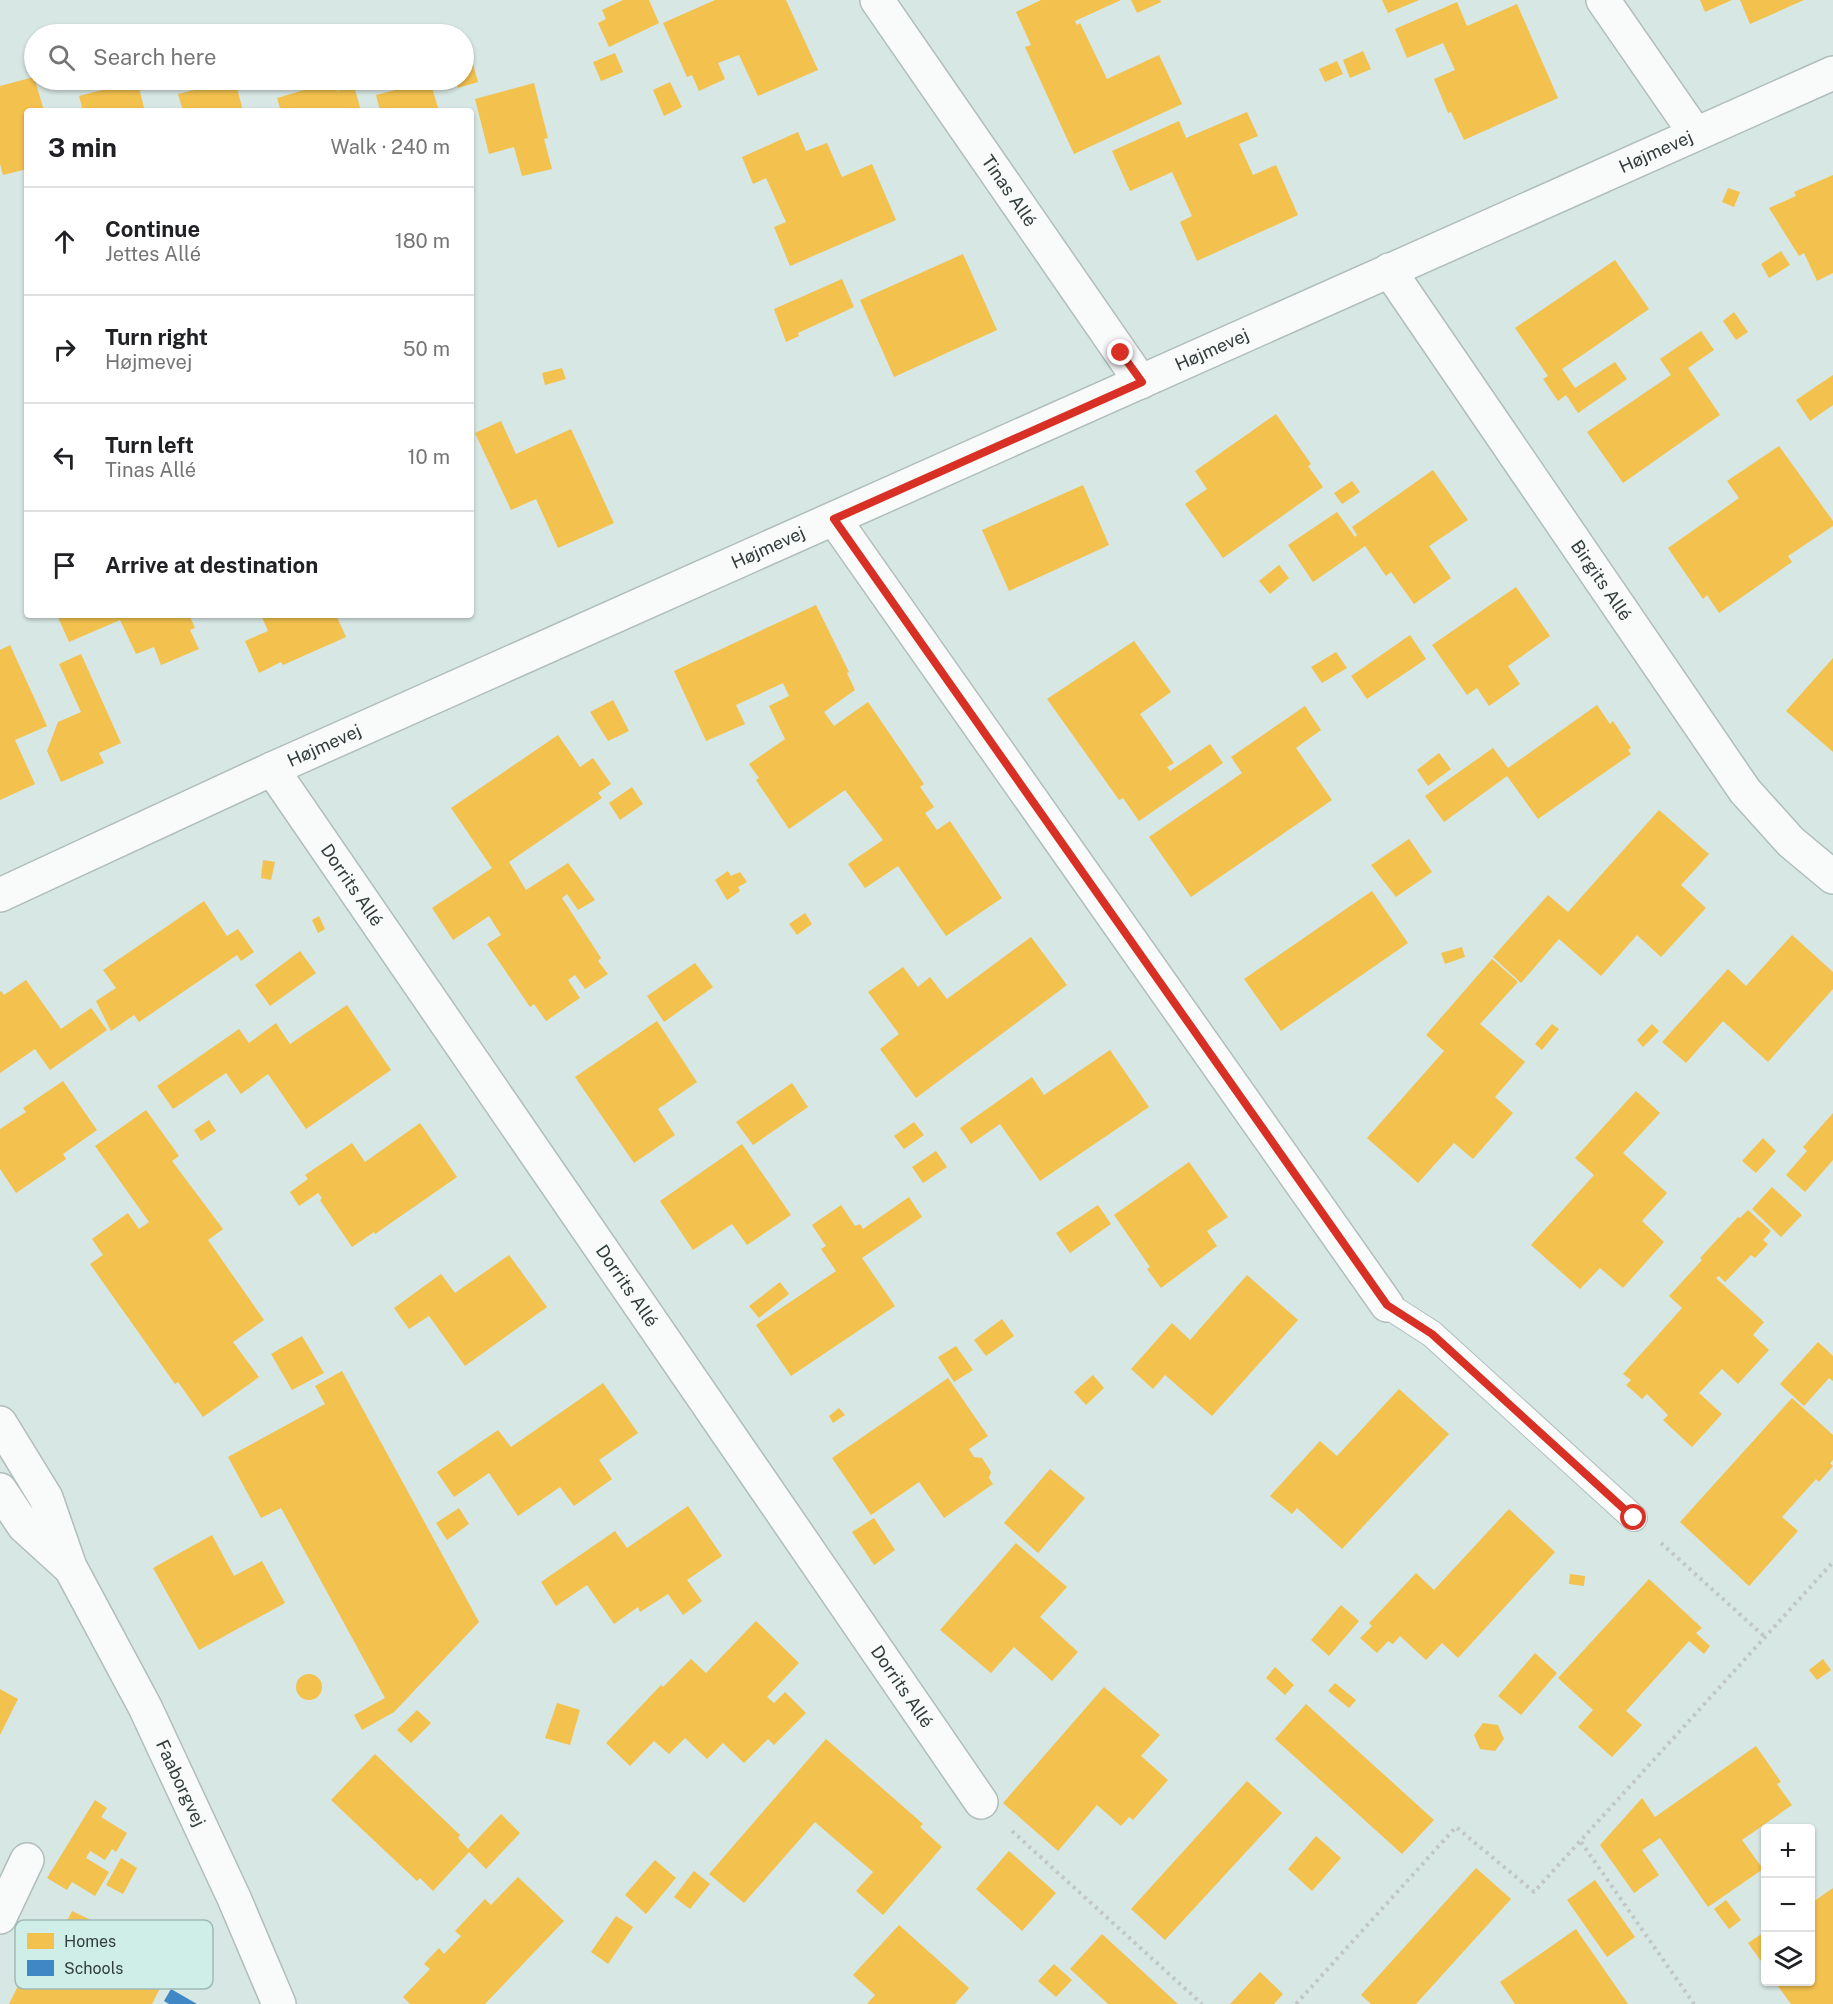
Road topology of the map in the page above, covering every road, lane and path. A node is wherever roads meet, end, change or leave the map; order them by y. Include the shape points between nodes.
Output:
1 (877, 0) edge
2 (1603, 0) edge
3 (1833, 73) edge
4 (1695, 133) junction
5 (1389, 270) junction
6 (1142, 382) junction
7 (834, 519) junction
8 (272, 769) junction
9 (1833, 877) edge
10 (0, 895) edge
11 (1387, 1305) joint
12 (0, 1423) edge
13 (0, 1491) edge
14 (1634, 1518) joint
15 (1833, 1562) edge
16 (70, 1567) junction
17 (1765, 1637) junction
18 (981, 1802) joint
19 (1581, 1842) junction
20 (27, 1860) dead end
21 (0, 1917) edge
22 (279, 2004) edge
23 (1202, 2004) edge
24 (1296, 2004) edge
25 (1694, 2004) edge

1 - 6 street, Tinas Allé
2 - 4 street
3 - 4 street, Højmevej
4 - 5 street, Højmevej
5 - 6 street, Højmevej
5 - 9 street, Birgits Allé via 1745,791 1791,842
6 - 7 street, Højmevej
7 - 8 street, Højmevej
7 - 11 street
8 - 10 street, Højmevej
8 - 18 street, Dorrits Allé
11 - 14 lane via 1432,1334
12 - 16 street, Faaborgvej via 46,1498
13 - 16 street, Faaborgvej via 24,1526
14 - 17 path
15 - 17 path
16 - 22 street, Faaborgvej via 146,1707
17 - 19 path
18 - 23 path
19 - 24 path via 1534,1892 1456,1827
19 - 25 path
20 - 21 street

